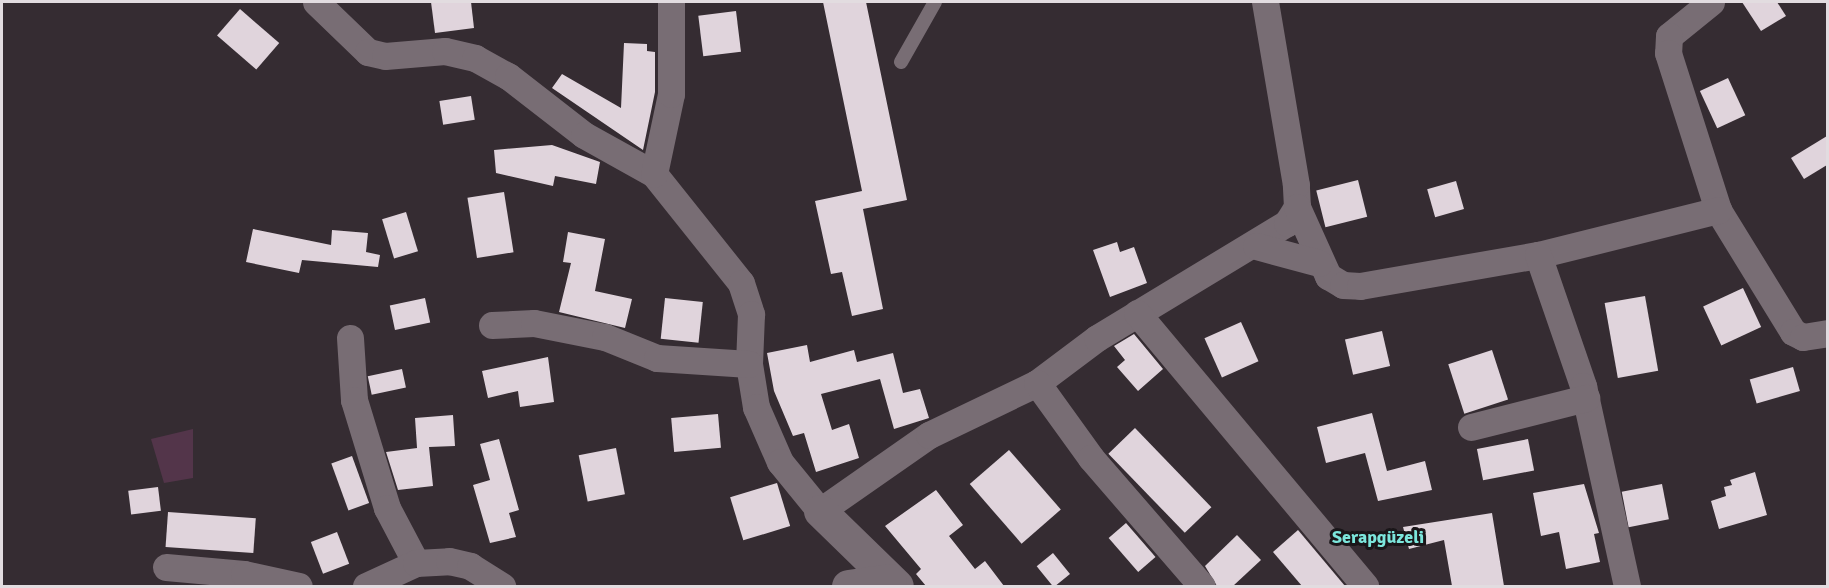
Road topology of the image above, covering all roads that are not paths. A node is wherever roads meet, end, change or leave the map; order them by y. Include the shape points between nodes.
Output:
1 (316, 2) edge
2 (670, 2) edge
3 (935, 2) edge
4 (1265, 2) edge
5 (1711, 2) edge
6 (901, 62) dead end
7 (654, 174) junction
8 (1297, 207) junction
9 (1718, 210) junction
10 (1256, 246) junction
11 (1538, 255) junction
12 (1319, 263) junction
13 (1137, 313) junction
14 (492, 325) dead end
15 (1827, 333) edge
16 (350, 338) dead end
17 (748, 364) junction
18 (1037, 383) junction
19 (1586, 398) junction
20 (1471, 427) dead end
21 (820, 511) junction
22 (416, 563) junction
23 (166, 567) dead end
24 (894, 583) edge
25 (299, 586) edge
26 (366, 586) edge
27 (502, 586) edge
28 (848, 586) edge
29 (1202, 586) edge
30 (1365, 586) edge
31 (1627, 586) edge

1 - 7 street via 368,52 385,56 445,51 475,58 508,76 584,135
2 - 7 street via 671,94
3 - 6 lane
4 - 8 street
5 - 9 street via 1669,36 1668,53
7 - 17 street via 741,284 751,314
8 - 10 street via 1287,223
8 - 12 street
9 - 11 street
9 - 15 street via 1793,332 1803,337
10 - 12 street
10 - 13 street
11 - 12 street via 1360,286 1343,285
11 - 19 street
13 - 18 street
13 - 30 street
14 - 17 street via 534,323 606,337 657,358
16 - 22 street via 354,400 387,508
17 - 21 street via 769,443
18 - 21 street via 929,435
18 - 29 street via 1091,458
19 - 20 street
19 - 31 street
21 - 24 street
22 - 26 street
22 - 27 street via 470,566
23 - 25 street via 244,574
24 - 28 street

